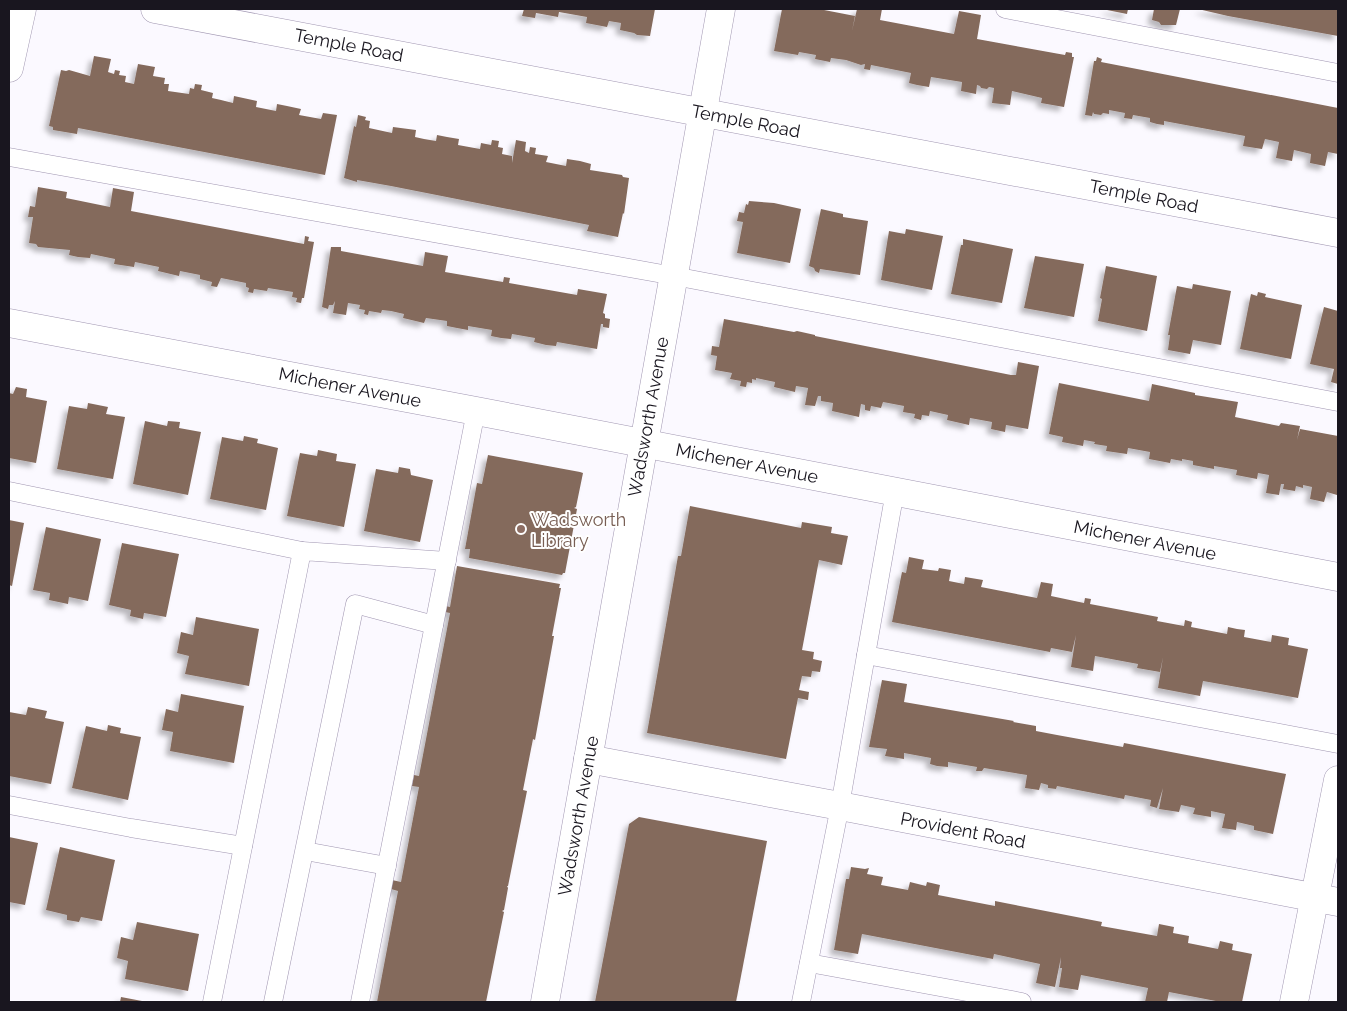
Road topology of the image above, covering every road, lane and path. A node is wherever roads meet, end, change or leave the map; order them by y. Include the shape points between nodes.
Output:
1 (22, 9) edge
2 (155, 9) edge
3 (721, 9) edge
4 (1005, 9) edge
5 (9, 68) edge
6 (1338, 73) edge
7 (703, 113) junction
8 (9, 157) edge
9 (1338, 233) edge
10 (674, 276) junction
11 (9, 323) edge
12 (1338, 402) edge
13 (476, 411) junction
14 (643, 444) junction
15 (9, 491) edge
16 (894, 491) junction
17 (302, 551) junction
18 (447, 561) junction
19 (1338, 577) edge
20 (434, 625) junction
21 (866, 655) junction
22 (1338, 744) edge
23 (588, 759) junction
24 (1338, 780) edge
25 (9, 805) edge
26 (840, 806) junction
27 (243, 846) junction
28 (304, 851) junction
29 (387, 866) junction
30 (1326, 900) edge
31 (809, 963) junction
32 (212, 1002) edge
33 (274, 1002) edge
34 (360, 1002) edge
35 (545, 1002) edge
36 (801, 1002) edge
37 (1022, 1002) edge
38 (1294, 1002) edge

1 - 5 street
2 - 7 street, Temple Road
3 - 7 street, Wadsworth Avenue
4 - 6 lane
7 - 9 street, Temple Road
7 - 10 street, Wadsworth Avenue
8 - 10 lane
10 - 12 lane
10 - 14 street, Wadsworth Avenue
11 - 13 street, Michener Avenue
13 - 14 street, Michener Avenue
13 - 18 lane
14 - 16 street, Michener Avenue
14 - 23 street, Wadsworth Avenue
15 - 17 lane
16 - 19 street, Michener Avenue
16 - 21 lane
17 - 18 lane
17 - 27 lane
18 - 20 lane
20 - 28 lane via 355,604
20 - 29 lane
21 - 22 lane
21 - 26 lane
23 - 26 street, Provident Road
23 - 35 street, Wadsworth Avenue
24 - 30 street
25 - 27 lane
26 - 30 street, Provident Road
26 - 31 lane
27 - 32 lane
28 - 29 lane
28 - 33 lane
29 - 34 lane
30 - 38 street
31 - 36 lane
31 - 37 lane

